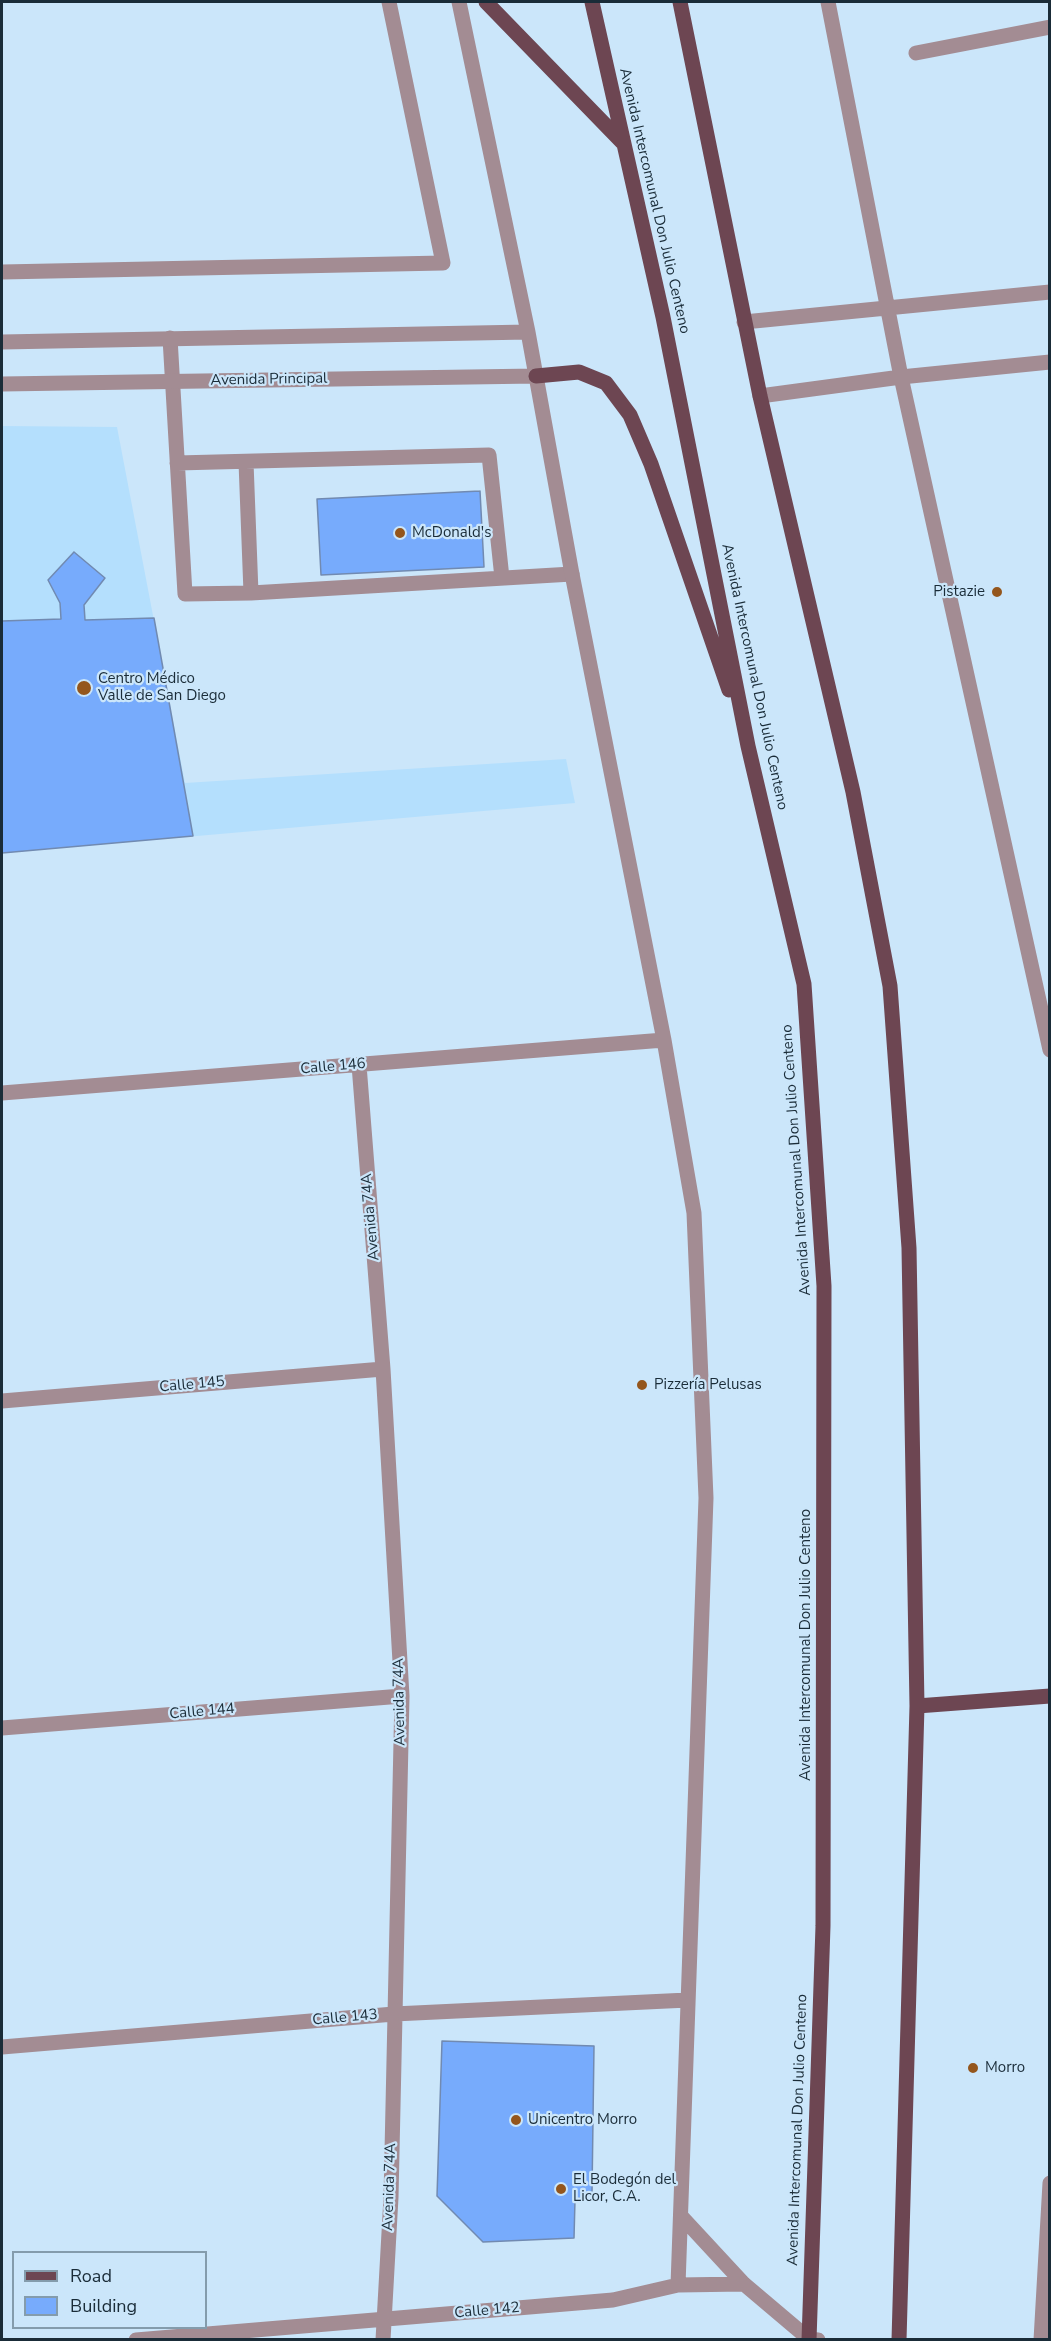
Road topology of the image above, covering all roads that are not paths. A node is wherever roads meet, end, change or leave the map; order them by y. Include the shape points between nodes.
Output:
1 (389, 2) edge
2 (459, 2) edge
3 (486, 2) edge
4 (592, 2) edge
5 (680, 2) edge
6 (828, 2) edge
7 (1050, 27) edge
8 (916, 53) dead end
9 (622, 143) junction
10 (2, 272) edge
11 (1050, 292) edge
12 (888, 306) junction
13 (744, 322) junction
14 (528, 332) junction
15 (170, 338) junction
16 (2, 342) edge
17 (1050, 362) edge
18 (536, 376) junction
19 (901, 377) junction
20 (172, 381) junction
21 (2, 384) edge
22 (760, 396) junction
23 (246, 462) junction
24 (177, 463) junction
25 (572, 574) junction
26 (502, 578) junction
27 (251, 593) junction
28 (748, 746) junction
29 (664, 1040) junction
30 (1050, 1050) edge
31 (359, 1065) junction
32 (2, 1094) edge
33 (383, 1369) junction
34 (2, 1401) edge
35 (402, 1696) junction
36 (1050, 1696) edge
37 (917, 1706) junction
38 (2, 1728) edge
39 (688, 2000) junction
40 (394, 2014) junction
41 (2, 2047) edge
42 (1050, 2183) edge
43 (681, 2216) junction
44 (744, 2284) junction
45 (678, 2285) junction
46 (384, 2320) junction
47 (809, 2339) edge
48 (136, 2340) edge
49 (383, 2340) edge
50 (818, 2340) edge
51 (899, 2340) edge
52 (1041, 2340) edge

1 - 10 street via 442,263
2 - 14 street
3 - 9 main road
4 - 9 main road, Avenida Intercomunal Don Julio Centeno
5 - 13 main road
6 - 12 street
7 - 8 street
9 - 28 main road, Avenida Intercomunal Don Julio Centeno via 663,317
11 - 12 street
12 - 13 street
12 - 19 street
13 - 22 main road
14 - 15 street
14 - 18 street
15 - 16 street
15 - 20 street
17 - 19 street
18 - 20 street, Avenida Principal
18 - 25 street
18 - 28 main road via 579,372 606,383 630,415 651,464
19 - 22 street
19 - 30 street
20 - 21 street, Avenida Principal
20 - 24 street
22 - 37 main road via 853,792 890,986 909,1248
23 - 24 street
23 - 26 street via 489,455
23 - 27 street
24 - 27 street via 185,594
25 - 26 street
25 - 29 street
26 - 27 street
28 - 47 main road, Avenida Intercomunal Don Julio Centeno via 804,984 824,1286 823,1926
29 - 31 street, Calle 146
29 - 39 street via 694,1213 706,1498
31 - 32 street, Calle 146
31 - 33 street, Avenida 74A
33 - 34 street, Calle 145
33 - 35 street, Avenida 74A
35 - 38 street, Calle 144
35 - 40 street, Avenida 74A
36 - 37 main road
37 - 51 main road
39 - 40 street, Calle 143
39 - 43 street
40 - 41 street, Calle 143
40 - 46 street, Avenida 74A
42 - 52 street
43 - 44 street
43 - 45 street
44 - 45 street, Calle 142
44 - 47 street
45 - 46 street, Calle 142 via 613,2300
46 - 48 street, Calle 142
46 - 49 street, Avenida 74A
47 - 50 street

